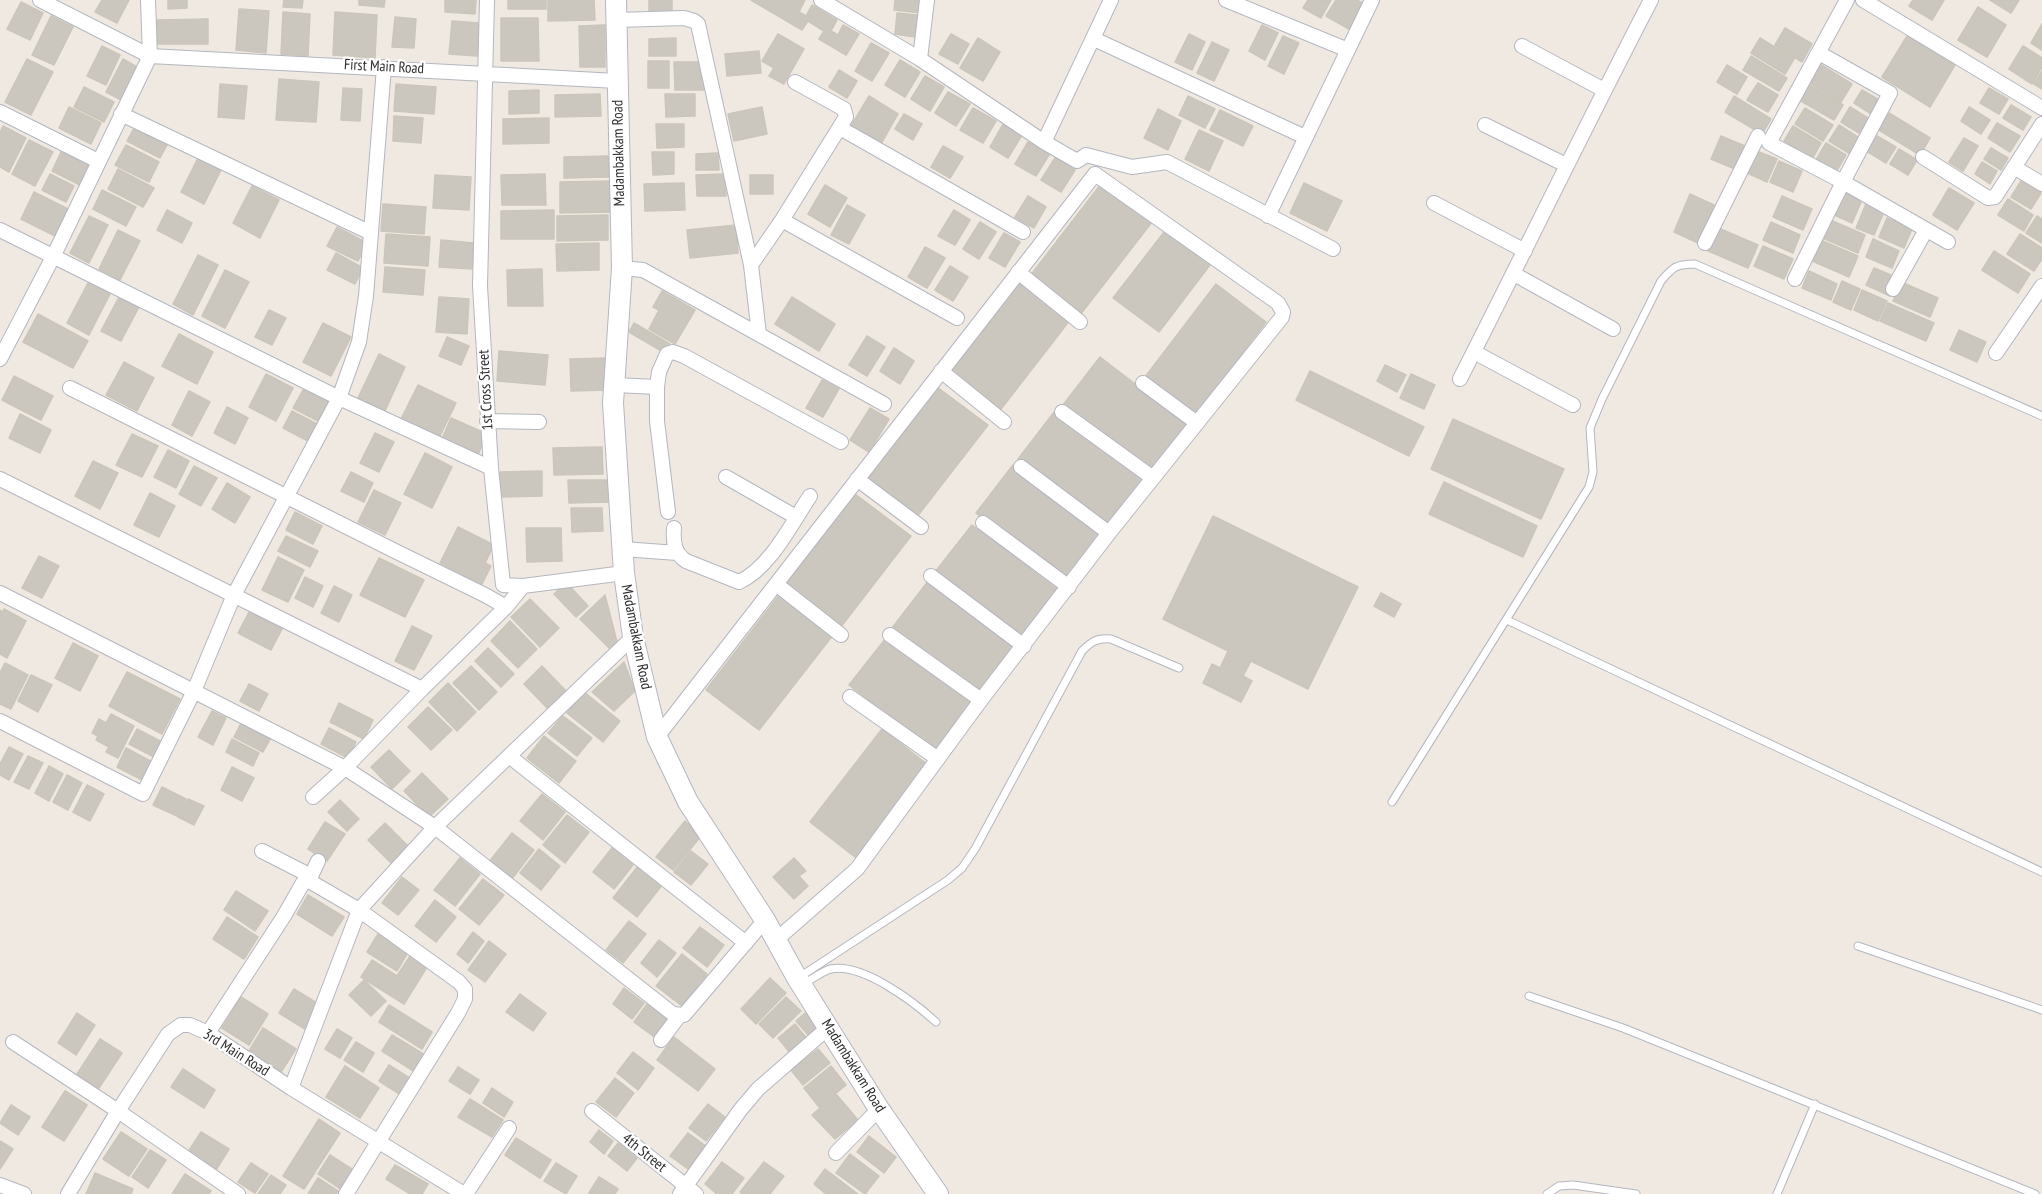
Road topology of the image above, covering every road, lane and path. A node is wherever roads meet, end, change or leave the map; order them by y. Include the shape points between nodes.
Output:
1 (40, 0) edge
2 (148, 0) edge
3 (487, 0) edge
4 (616, 0) edge
5 (822, 0) edge
6 (927, 0) edge
7 (1111, 0) edge
8 (1226, 0) edge
9 (1372, 0) edge
10 (1651, 0) edge
11 (1847, 0) edge
12 (1863, 0) edge
13 (616, 20) junction
14 (1094, 39) junction
15 (1522, 46) dead end
16 (1348, 50) junction
17 (1819, 53) junction
18 (150, 56) junction
19 (920, 59) junction
20 (384, 67) junction
21 (487, 72) junction
22 (617, 81) junction
23 (795, 82) dead end
24 (1604, 90) junction
25 (2042, 108) edge
26 (0, 112) edge
27 (121, 114) junction
28 (2042, 124) edge
29 (1485, 125) dead end
30 (840, 128) junction
31 (1758, 136) junction
32 (1305, 137) junction
33 (1044, 142) junction
34 (1923, 157) dead end
35 (98, 161) junction
36 (1566, 165) junction
37 (2014, 167) junction
38 (1843, 182) junction
39 (2042, 184) edge
40 (1434, 203) dead end
41 (1268, 216) junction
42 (782, 220) junction
43 (0, 230) edge
44 (1926, 230) junction
45 (1023, 232) dead end
46 (371, 233) junction
47 (1948, 242) dead end
48 (1705, 243) dead end
49 (1333, 249) dead end
50 (1525, 251) junction
51 (53, 257) junction
52 (751, 265) junction
53 (622, 268) junction
54 (1018, 272) junction
55 (1514, 274) junction
56 (1795, 279) dead end
57 (2042, 286) edge
58 (1893, 289) dead end
59 (957, 318) dead end
60 (1080, 322) dead end
61 (1612, 329) dead end
62 (759, 334) junction
63 (1474, 352) junction
64 (1996, 353) dead end
65 (0, 359) edge
66 (941, 371) junction
67 (1460, 379) dead end
68 (1143, 383) dead end
69 (615, 385) junction
70 (657, 387) junction
71 (69, 388) dead end
72 (339, 398) junction
73 (884, 404) dead end
74 (1573, 405) dead end
75 (1062, 412) dead end
76 (2042, 416) edge
77 (487, 421) junction
78 (1004, 422) dead end
79 (539, 423) dead end
80 (1197, 423) junction
81 (841, 442) dead end
82 (1021, 467) dead end
83 (491, 468) junction
84 (726, 477) dead end
85 (1153, 478) junction
86 (0, 479) edge
87 (856, 479) junction
88 (810, 496) dead end
89 (286, 497) junction
90 (668, 512) dead end
91 (796, 516) junction
92 (983, 523) dead end
93 (921, 527) dead end
94 (674, 528) dead end
95 (1109, 533) junction
96 (623, 549) junction
97 (677, 553) junction
98 (624, 573) junction
99 (931, 576) dead end
100 (503, 585) junction
101 (776, 585) junction
102 (523, 586) junction
103 (1069, 587) junction
104 (0, 593) edge
105 (234, 595) junction
106 (485, 595) junction
107 (506, 607) junction
108 (1507, 620) junction
109 (841, 635) dead end
110 (890, 635) dead end
111 (633, 637) junction
112 (1024, 646) junction
113 (1179, 668) dead end
114 (422, 689) junction
115 (194, 691) junction
116 (850, 697) dead end
117 (981, 700) junction
118 (0, 720) edge
119 (657, 737) junction
120 (509, 756) junction
121 (939, 759) junction
122 (345, 768) junction
123 (313, 797) dead end
124 (1392, 802) dead end
125 (435, 827) junction
126 (262, 851) dead end
127 (318, 861) dead end
128 (2042, 872) edge
129 (311, 879) junction
130 (359, 910) junction
131 (765, 920) junction
132 (776, 940) junction
133 (747, 944) junction
134 (1858, 946) dead end
135 (800, 982) junction
136 (1529, 996) dead end
137 (2042, 1010) edge
138 (679, 1016) junction
139 (936, 1022) dead end
140 (829, 1028) junction
141 (208, 1032) junction
142 (661, 1040) dead end
143 (13, 1042) dead end
144 (291, 1088) junction
145 (1815, 1104) junction
146 (879, 1109) junction
147 (118, 1111) junction
148 (592, 1111) dead end
149 (508, 1128) dead end
150 (379, 1143) junction
151 (836, 1153) dead end
152 (0, 1185) edge
153 (687, 1191) edge
154 (24, 1194) edge
155 (68, 1194) edge
156 (238, 1194) edge
157 (346, 1194) edge
158 (465, 1194) edge
159 (938, 1194) edge
160 (1547, 1194) edge
161 (1636, 1194) edge
162 (1777, 1194) edge
163 (2035, 1194) edge

1 - 18 street
2 - 18 street
3 - 21 street, 1st Cross Street
4 - 13 street, Madambakkam Road
5 - 19 street
6 - 19 street
7 - 14 street
8 - 16 street
9 - 16 street
10 - 24 street
11 - 17 street
12 - 25 street
13 - 22 street, Madambakkam Road
13 - 52 street via 684,18 698,24
14 - 32 street
14 - 33 street
15 - 24 street
16 - 32 street
17 - 31 street
17 - 38 street via 1890,93
18 - 20 street, First Main Road
18 - 27 street
19 - 33 street
20 - 21 street, First Main Road
20 - 46 street
21 - 22 street, First Main Road
21 - 77 street, 1st Cross Street via 480,286
22 - 53 street, Madambakkam Road
23 - 30 street via 844,110 846,117
24 - 36 street
26 - 35 street
27 - 35 street
27 - 46 street
28 - 37 street
29 - 36 street
30 - 42 street
30 - 45 street
31 - 38 street
31 - 48 street
32 - 41 street
33 - 41 street via 1077,161 1086,155 1132,166 1167,162
34 - 37 street via 1988,198 1995,197
35 - 51 street
36 - 50 street
37 - 39 street
38 - 44 street
38 - 56 street
40 - 50 street
41 - 49 street
42 - 52 street
42 - 59 street
43 - 51 street
44 - 47 street
44 - 58 street
46 - 72 street via 359,342
50 - 55 street
51 - 65 street
51 - 72 street
52 - 62 street
53 - 62 street via 643,270
53 - 69 street, Madambakkam Road
54 - 60 street
54 - 66 street
54 - 80 street via 1095,174 1278,303 1282,317
55 - 61 street
55 - 63 street
57 - 64 street
62 - 73 street
63 - 67 street
63 - 74 street
66 - 78 street
66 - 87 street
68 - 80 street
69 - 70 street
69 - 96 street, Madambakkam Road
70 - 81 street via 667,354 674,352
70 - 90 street
71 - 89 street
72 - 83 street
72 - 89 street
75 - 85 street
76 - 108 lane via 1695,264 1680,264 1661,281 1590,428 1593,472 1589,487
77 - 79 street
77 - 83 street, 1st Cross Street
80 - 85 street
82 - 95 street
83 - 100 street, 1st Cross Street
84 - 91 street
85 - 95 street
86 - 105 street
87 - 93 street
87 - 101 street
88 - 91 street
89 - 105 street
89 - 106 street
91 - 97 street via 773,551 739,582 686,561
92 - 103 street
94 - 97 street
95 - 103 street
96 - 97 street
96 - 98 street, Madambakkam Road
98 - 102 street
98 - 111 street, Madambakkam Road
99 - 112 street
100 - 102 street
100 - 106 street
101 - 109 street
101 - 119 street
102 - 107 street
103 - 112 street
104 - 115 street
105 - 114 street
105 - 115 street
106 - 107 street
107 - 114 street
108 - 124 lane
108 - 128 lane
110 - 117 street
111 - 119 street, Madambakkam Road
111 - 120 street
112 - 117 street
113 - 135 lane via 1111,639 1091,642 1082,651 962,868
114 - 122 street
115 - 118 street via 143,794
115 - 122 street
116 - 121 street
117 - 121 street
119 - 131 street, Madambakkam Road via 688,802
120 - 125 street
120 - 133 street
121 - 132 street via 857,869
122 - 123 street
122 - 125 street
125 - 130 street
125 - 138 street
126 - 129 street
127 - 129 street
129 - 130 street
129 - 141 street via 304,881
130 - 144 street
130 - 150 street via 465,989 458,1013
131 - 132 street, Madambakkam Road
131 - 133 street
132 - 135 street, Madambakkam Road
133 - 138 street
134 - 137 lane
135 - 139 lane via 830,969 847,969 901,993
135 - 140 street, Madambakkam Road
136 - 145 lane via 1623,1028
138 - 142 street
140 - 146 street, Madambakkam Road
140 - 153 street via 758,1089
141 - 144 street, 3rd Main Road
141 - 147 street, 3rd Main Road via 182,1025 168,1034
143 - 147 street
144 - 150 street, 3rd Main Road
145 - 162 lane
145 - 163 lane
146 - 151 street
146 - 159 street, Madambakkam Road
147 - 155 street, 3rd Main Road
147 - 156 street
148 - 153 street, 4th Street
149 - 158 street
150 - 157 street
150 - 158 street, 3rd Main Road
152 - 154 street
160 - 161 lane via 1559,1186 1573,1185

